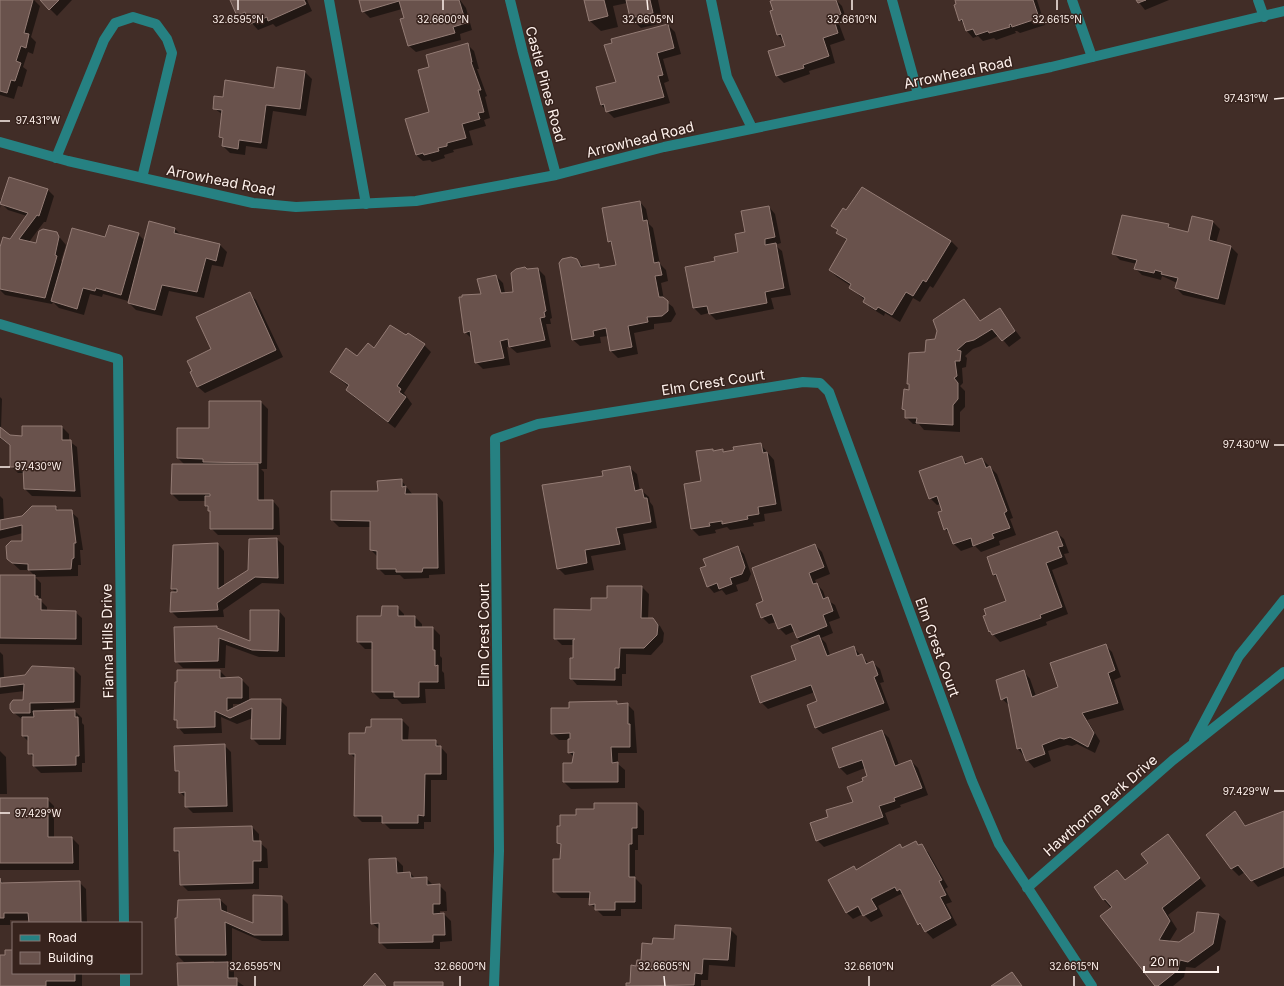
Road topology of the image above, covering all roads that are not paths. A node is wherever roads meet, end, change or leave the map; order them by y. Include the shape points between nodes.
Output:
1 (329, 0) edge
2 (510, 0) edge
3 (711, 0) edge
4 (892, 0) edge
5 (1072, 0) edge
6 (1258, 0) edge
7 (1284, 11) edge
8 (1264, 17) junction
9 (1092, 57) junction
10 (918, 94) junction
11 (752, 128) junction
12 (0, 142) edge
13 (56, 158) junction
14 (556, 175) junction
15 (142, 178) junction
16 (366, 204) junction
17 (0, 324) edge
18 (1284, 600) edge
19 (1284, 672) edge
20 (1193, 744) junction
21 (1027, 888) junction
22 (124, 922) edge
23 (125, 974) edge
24 (125, 986) edge
25 (494, 986) edge
26 (1092, 986) edge

1 - 16 street
2 - 14 street, Castle Pines Road
3 - 11 street via 727,77
4 - 10 street
5 - 9 street
6 - 8 street
7 - 8 street, Arrowhead Road
8 - 9 street, Arrowhead Road
9 - 10 street, Arrowhead Road
10 - 11 street, Arrowhead Road
11 - 14 street, Arrowhead Road via 664,147
12 - 13 street, Arrowhead Road
13 - 15 street, Arrowhead Road
13 - 15 street via 104,40 115,23 133,17 156,24 167,39 172,53
14 - 16 street, Arrowhead Road via 416,202
15 - 16 street, Arrowhead Road via 253,203 296,207
17 - 22 street, Fianna Hills Drive via 118,359
18 - 20 street, Hawthorne Park Drive via 1239,656
19 - 20 street, Hawthorne Park Drive
20 - 21 street, Hawthorne Park Drive
21 - 25 street, Elm Crest Court via 1000,844 972,781 829,392 820,383 803,382 538,424 495,439 498,851
21 - 26 street, Elm Crest Court
23 - 24 street

